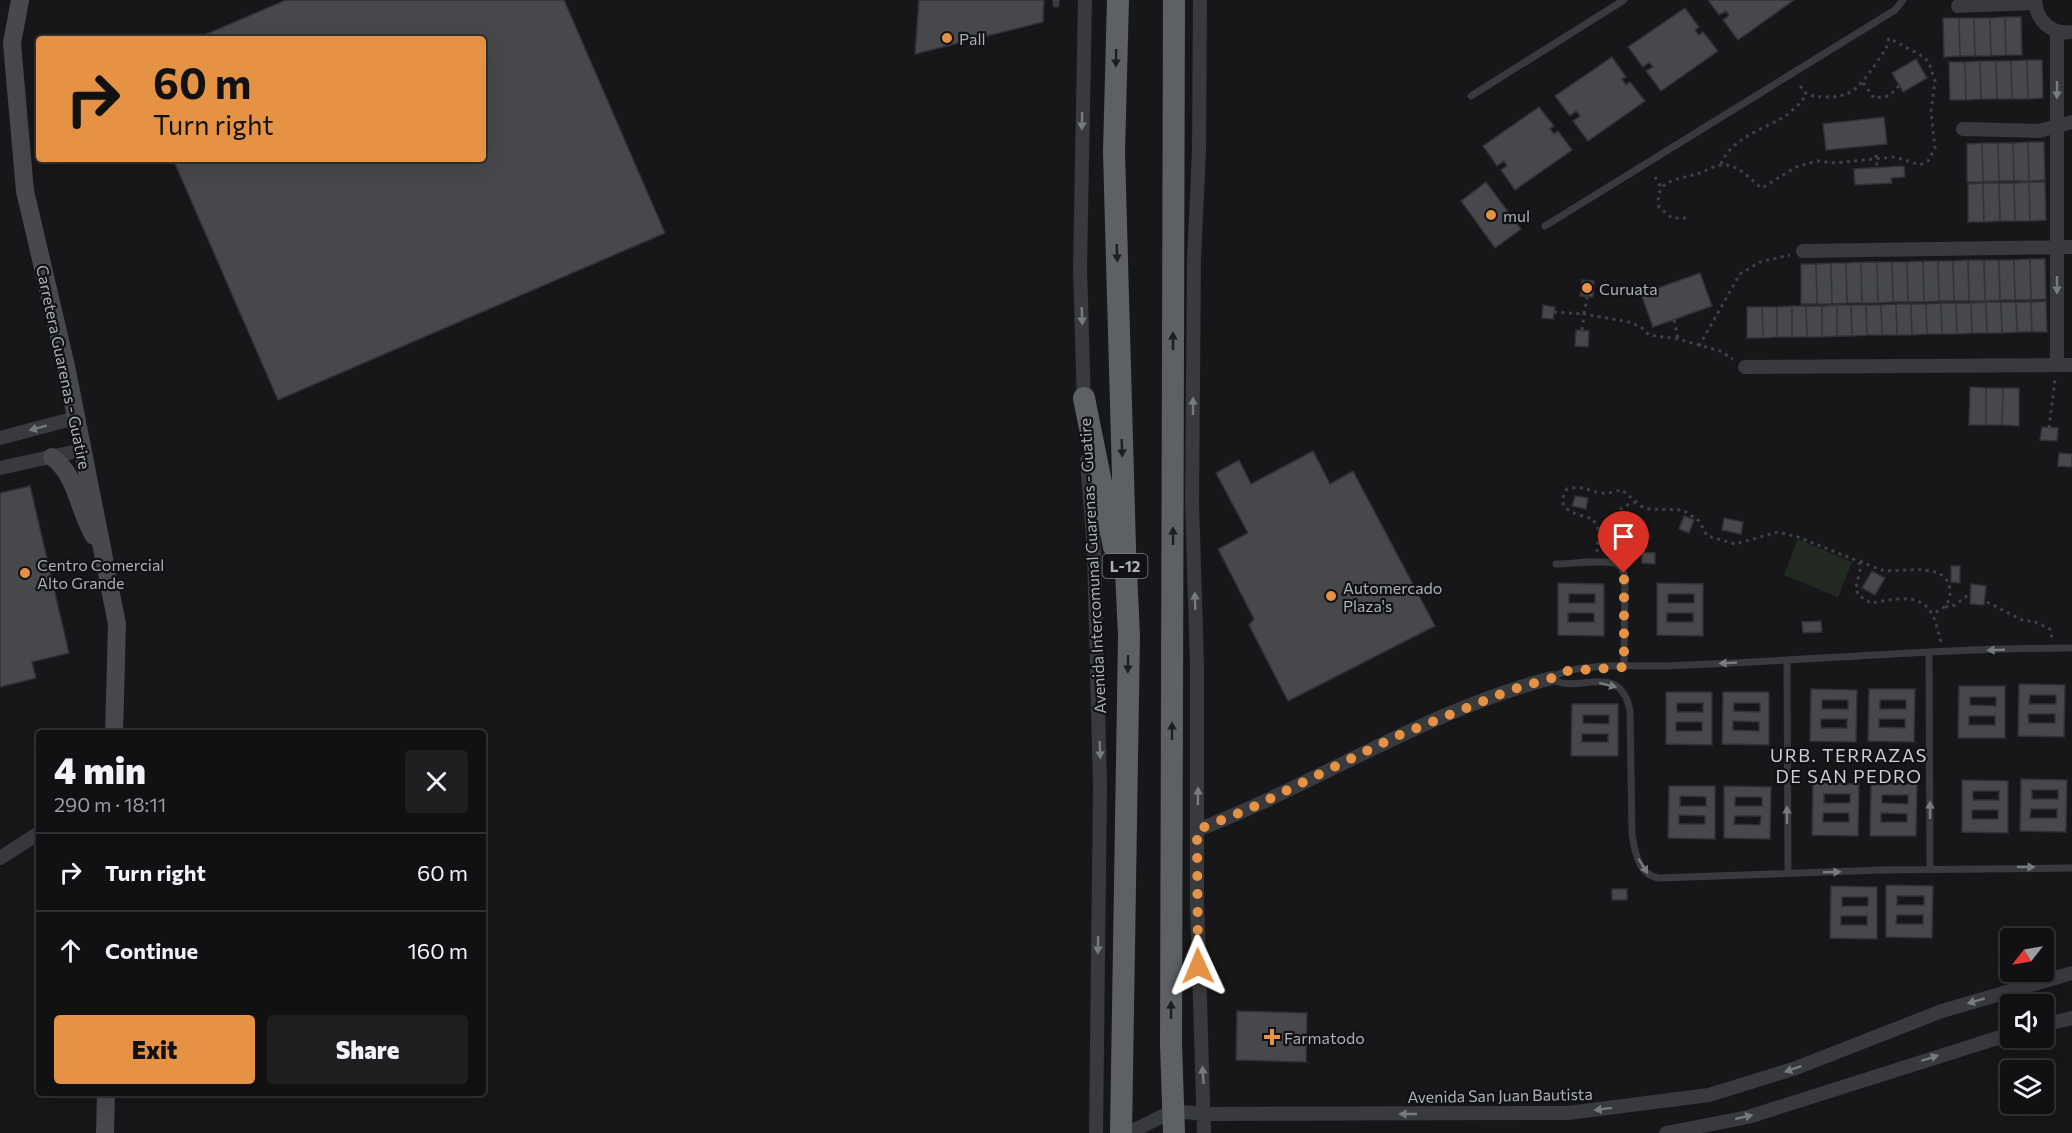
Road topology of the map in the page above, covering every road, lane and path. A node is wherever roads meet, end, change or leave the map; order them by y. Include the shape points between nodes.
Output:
1 (20, 0) edge
2 (1085, 0) edge
3 (1118, 0) edge
4 (1174, 0) edge
5 (1200, 0) edge
6 (1624, 0) edge
7 (1895, 0) edge
8 (1903, 0) edge
9 (2035, 1) edge
10 (1958, 6) dead end
11 (1895, 10) junction
12 (2057, 32) junction
13 (2072, 32) edge
14 (1792, 75) junction
15 (1863, 83) junction
16 (1899, 86) dead end
17 (1807, 95) junction
18 (1471, 96) dead end
19 (2072, 122) edge
20 (2057, 124) junction
21 (1963, 129) dead end
22 (1876, 155) dead end
23 (1876, 160) junction
24 (1721, 164) junction
25 (1877, 168) dead end
26 (1655, 177) dead end
27 (1661, 187) junction
28 (1686, 218) dead end
29 (1545, 226) dead end
30 (2057, 247) junction
31 (2072, 247) edge
32 (1803, 251) joint
33 (1587, 297) dead end
34 (1554, 312) dead end
35 (1584, 314) junction
36 (1674, 320) dead end
37 (1582, 330) dead end
38 (1678, 339) junction
39 (1699, 346) junction
40 (2056, 365) junction
41 (2072, 365) edge
42 (1745, 367) joint
43 (1084, 398) junction
44 (76, 418) junction
45 (2049, 428) dead end
46 (0, 438) edge
47 (82, 450) junction
48 (52, 457) junction
49 (0, 468) edge
50 (1635, 503) junction
51 (1599, 531) junction
52 (102, 549) junction
53 (1858, 561) junction
54 (1597, 562) junction
55 (1556, 564) dead end
56 (1968, 595) dead end
57 (1987, 602) dead end
58 (1945, 607) junction
59 (1932, 614) junction
60 (1129, 636) junction
61 (2055, 648) junction
62 (2072, 648) edge
63 (1944, 651) junction
64 (1929, 652) junction
65 (1787, 660) junction
66 (1624, 667) junction
67 (1552, 678) junction
68 (114, 730) edge
69 (1197, 830) junction
70 (36, 835) edge
71 (0, 858) edge
72 (2072, 868) edge
73 (1930, 869) junction
74 (1788, 873) junction
75 (2072, 973) edge
76 (2072, 1018) edge
77 (2054, 1022) edge
78 (2000, 1037) edge
79 (106, 1096) edge
80 (1205, 1114) junction
81 (1174, 1122) edge
82 (105, 1133) edge
83 (1096, 1133) edge
84 (1121, 1133) edge
85 (1128, 1133) edge
86 (1204, 1133) edge
87 (1666, 1133) edge

1 - 44 main road, Carretera Guarenas - Guatire via 12,43 25,191
2 -> 43 street, Avenida Intercomunal Guarenas - Guatire / L-12 via 1080,268
3 -> 60 highway, Avenida Intercomunal Guarenas - Guatire / L-12 via 1114,152
81 -> 4 highway
69 -> 5 street via 1192,502
6 - 18 lane
7 - 11 lane
8 - 11 lane
9 - 10 street
9 - 12 street via 2041,21
11 - 14 lane
12 - 13 street
12 -> 20 street
14 - 17 path
14 - 29 lane
15 - 16 path via 1874,98 1889,96
15 - 17 path via 1843,96
15 - 23 path via 1886,52 1889,38 1924,57 1935,81 1931,111 1935,148 1928,161 1920,165 1895,157
17 - 24 path via 1783,117 1749,134
19 - 20 street
20 - 21 street via 2039,131
20 - 30 street
22 - 23 path
23 - 24 path via 1816,161 1796,166 1762,188 1744,171
23 - 25 path
24 - 27 path
26 - 27 path
27 - 28 path via 1659,207 1672,218
30 - 31 street
30 - 32 street
30 -> 40 street
32 - 39 path via 1760,262 1740,274
33 - 35 path
34 - 35 path
35 - 37 path
35 - 38 path via 1629,322 1649,335
36 - 38 path
38 - 39 path
39 - 42 path via 1720,351
40 - 41 street
40 - 42 street
40 - 45 path
43 - 60 highway
43 -> 83 street, Avenida Intercomunal Guarenas - Guatire / L-12 via 1094,551 1101,785
44 -> 46 street
44 - 47 main road, Carretera Guarenas - Guatire
47 - 48 street
47 - 52 main road, Carretera Guarenas - Guatire
48 - 49 street
48 - 52 main road via 67,471 86,523
50 - 51 path via 1621,508
50 - 51 path via 1622,490 1601,493 1580,486 1567,489 1563,495 1566,509 1593,519
50 - 53 path via 1648,509 1683,510 1700,521 1707,536 1726,542 1744,543 1778,532
51 - 54 path
52 - 68 main road, Carretera Guarenas - Guatire via 117,624
53 - 58 path via 1883,570 1936,572 1950,589
53 - 59 path via 1861,572 1856,587 1864,600 1871,603 1913,599
54 - 55 lane
54 - 66 lane via 1616,564 1624,573
56 - 58 path
57 - 61 path via 2050,629
58 - 59 path
59 - 63 path
60 -> 84 highway, Avenida Intercomunal Guarenas - Guatire / L-12
61 - 62 lane
61 -> 63 lane
63 - 64 lane
64 - 65 lane
73 -> 64 lane
65 -> 66 lane
74 -> 65 lane
66 - 67 lane via 1567,671
67 - 69 street via 1511,690 1397,736 1249,809
67 -> 74 lane via 1559,682 1609,683 1625,693 1630,711 1632,834 1638,860 1647,873 1659,878
80 -> 69 street
70 - 71 street
73 -> 72 lane
74 -> 73 lane
75 -> 80 street, Avenida San Juan Bautista via 1942,1011 1796,1068 1708,1095 1568,1113
76 - 77 street
87 -> 78 street via 1748,1117
79 - 82 main road
80 - 81 street, Avenida San Juan Bautista
80 - 86 street
81 - 85 street

